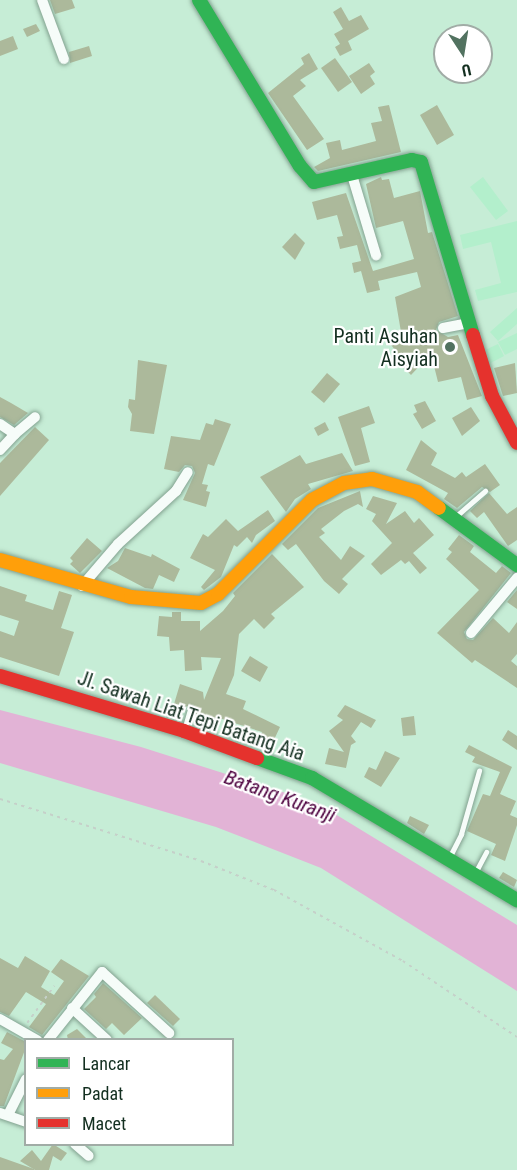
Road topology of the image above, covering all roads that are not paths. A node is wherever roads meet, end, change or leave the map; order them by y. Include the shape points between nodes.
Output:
1 (42, 0) edge
2 (199, 0) edge
3 (64, 59) dead end
4 (352, 175) junction
5 (376, 255) dead end
6 (468, 323) junction
7 (442, 328) dead end
8 (35, 417) dead end
9 (0, 424) edge
10 (15, 434) junction
11 (517, 443) edge
12 (0, 450) edge
13 (188, 472) dead end
14 (485, 491) dead end
15 (455, 517) junction
16 (0, 560) edge
17 (515, 560) edge
18 (517, 578) edge
19 (82, 586) junction
20 (471, 633) dead end
21 (0, 676) edge
22 (190, 709) dead end
23 (183, 731) junction
24 (480, 771) dead end
25 (486, 852) dead end
26 (449, 858) junction
27 (475, 873) junction
28 (517, 900) edge
29 (72, 1008) junction
30 (0, 1019) edge
31 (169, 1033) dead end
32 (33, 1038) edge
33 (50, 1038) edge
34 (105, 1038) edge
35 (24, 1082) edge
36 (4, 1114) edge
37 (24, 1121) edge
38 (77, 1146) edge
39 (89, 1156) dead end

1 - 3 street
2 - 4 street via 308,177 323,183
4 - 5 street
4 - 6 street via 412,160 421,162
6 - 7 street
6 - 11 street via 492,396
8 - 10 street
9 - 10 street
10 - 12 street
13 - 19 street via 176,492 118,544
14 - 15 lane
15 - 17 street
15 - 19 street via 401,485 363,479 326,490 278,530 218,594 201,603 131,597
16 - 19 street
18 - 20 street
21 - 23 street, Jl. Sawah Liat Tepi Batang Aia
22 - 23 lane
23 - 26 street, Jl. Sawah Liat Tepi Batang Aia via 312,778
24 - 26 lane via 464,825
25 - 27 lane
26 - 27 street, Jl. Sawah Liat Tepi Batang Aia
27 - 28 street, Jl. Sawah Liat Tepi Batang Aia
29 - 31 street via 98,974 105,972
29 - 33 street
29 - 34 street
30 - 32 street
35 - 36 street
36 - 37 street
38 - 39 street

